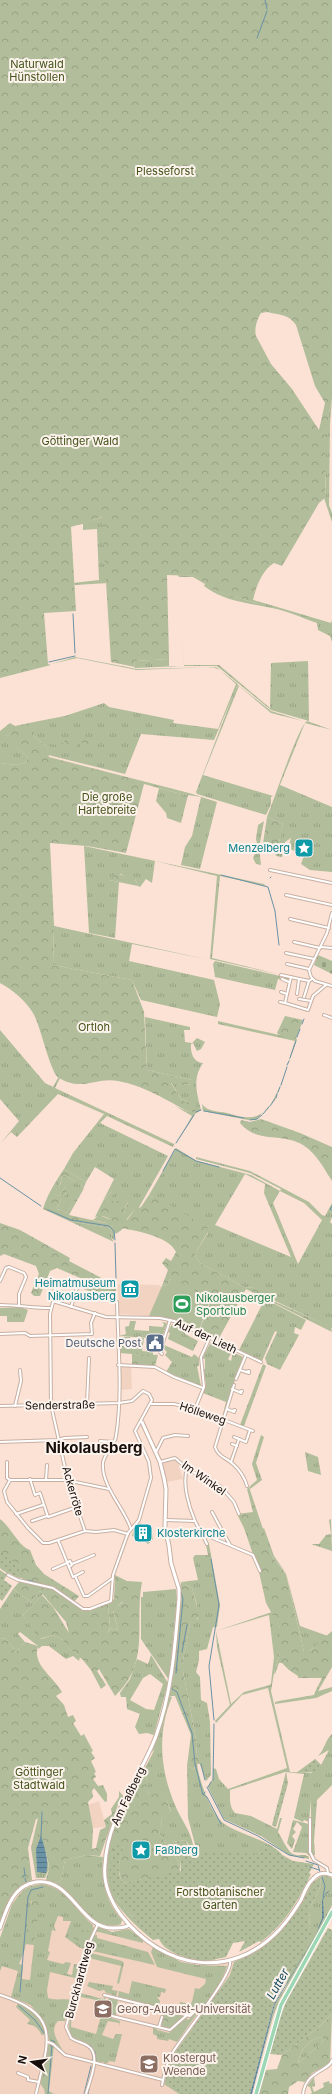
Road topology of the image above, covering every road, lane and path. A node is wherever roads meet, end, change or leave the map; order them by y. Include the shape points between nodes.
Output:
1 (270, 870) dead end
2 (332, 883) edge
3 (332, 886) edge
4 (286, 895) dead end
5 (332, 906) edge
6 (332, 913) edge
7 (290, 919) dead end
8 (329, 928) junction
9 (294, 942) dead end
10 (320, 948) junction
11 (332, 948) edge
12 (286, 953) dead end
13 (314, 959) junction
14 (287, 964) dead end
15 (310, 969) junction
16 (281, 975) dead end
17 (291, 977) junction
18 (282, 979) dead end
19 (299, 979) junction
20 (312, 979) junction
21 (309, 981) junction
22 (289, 982) junction
23 (326, 984) junction
24 (332, 985) edge
25 (281, 992) dead end
26 (287, 994) junction
27 (296, 994) dead end
28 (304, 997) dead end
29 (299, 999) dead end
30 (311, 1001) junction
31 (280, 1002) dead end
32 (285, 1003) junction
33 (324, 1015) dead end
34 (332, 1018) edge
35 (0, 1281) edge
36 (54, 1302) junction
37 (117, 1302) dead end
38 (0, 1305) edge
39 (19, 1305) junction
40 (71, 1307) junction
41 (50, 1308) junction
42 (95, 1313) junction
43 (117, 1316) junction
44 (170, 1320) junction
45 (0, 1334) edge
46 (50, 1336) junction
47 (210, 1337) junction
48 (162, 1354) dead end
49 (246, 1355) junction
50 (89, 1358) dead end
51 (261, 1362) dead end
52 (118, 1365) junction
53 (20, 1370) dead end
54 (240, 1370) junction
55 (246, 1372) dead end
56 (236, 1379) dead end
57 (234, 1385) dead end
58 (203, 1388) junction
59 (232, 1389) junction
60 (239, 1392) dead end
61 (119, 1403) junction
62 (87, 1404) junction
63 (151, 1404) junction
64 (51, 1405) junction
65 (0, 1406) edge
66 (15, 1406) junction
67 (195, 1409) junction
68 (227, 1409) junction
69 (232, 1411) dead end
70 (223, 1420) junction
71 (142, 1422) junction
72 (188, 1436) dead end
73 (87, 1437) dead end
74 (234, 1437) dead end
75 (59, 1439) junction
76 (239, 1439) junction
77 (100, 1441) dead end
78 (0, 1442) edge
79 (114, 1442) junction
80 (232, 1444) dead end
81 (237, 1446) junction
82 (156, 1453) junction
83 (7, 1462) dead end
84 (160, 1462) junction
85 (231, 1462) junction
86 (47, 1465) dead end
87 (187, 1469) junction
88 (30, 1479) junction
89 (10, 1480) junction
90 (46, 1480) junction
91 (68, 1481) junction
92 (247, 1486) dead end
93 (109, 1489) junction
94 (0, 1497) edge
95 (5, 1497) junction
96 (43, 1505) junction
97 (77, 1508) junction
98 (212, 1512) dead end
99 (16, 1514) junction
100 (239, 1514) dead end
101 (47, 1516) junction
102 (165, 1520) junction
103 (32, 1521) dead end
104 (195, 1521) junction
105 (131, 1529) junction
106 (85, 1531) junction
107 (201, 1533) junction
108 (128, 1534) junction
109 (58, 1540) junction
110 (207, 1544) dead end
111 (230, 1545) junction
112 (94, 1555) dead end
113 (68, 1562) junction
114 (72, 1564) junction
115 (69, 1567) junction
116 (53, 1569) dead end
117 (260, 1571) dead end
118 (83, 1572) dead end
119 (8, 1575) dead end
120 (75, 1576) junction
121 (112, 1578) junction
122 (310, 1819) dead end
123 (328, 1873) junction
124 (332, 1875) edge
125 (332, 1912) edge
126 (98, 1924) junction
127 (130, 1924) junction
128 (0, 1928) edge
129 (230, 1960) junction
130 (0, 1995) edge
131 (104, 1995) dead end
132 (202, 2011) junction
133 (187, 2015) junction
134 (112, 2016) dead end
135 (162, 2017) dead end
136 (159, 2028) junction
137 (48, 2042) junction
138 (332, 2060) edge
139 (94, 2062) junction
140 (18, 2073) dead end
141 (163, 2080) junction
142 (38, 2082) junction
143 (162, 2085) dead end
144 (36, 2094) edge
145 (86, 2094) edge
146 (256, 2094) edge
147 (303, 2094) edge

1 - 2 street
2 - 3 street
4 - 5 street
6 - 8 street
7 - 8 street
8 - 10 street
9 - 10 street
10 - 11 street
10 - 13 street
12 - 13 street
13 - 15 street
14 - 15 street
15 - 20 street
16 - 17 street
17 - 19 street
17 - 22 street
18 - 22 street
19 - 21 street
19 - 27 street
20 - 21 street
20 - 23 street
21 - 28 street
22 - 26 street
23 - 24 street
23 - 30 street
25 - 26 street
26 - 32 street
29 - 30 street
30 - 32 street via 308,1010
31 - 32 street
33 - 34 street
35 - 39 street via 6,1268 24,1273 26,1277 19,1294
36 - 40 street, Auf der Lieth
36 - 40 street via 55,1289 61,1281 77,1288
36 - 41 street
37 - 43 street
38 - 39 street
39 - 41 street
40 - 42 street, Auf der Lieth
41 - 46 street, Ackerröte
42 - 43 street, Auf der Lieth via 106,1317
42 - 46 street via 91,1323 92,1334
43 - 44 street, Auf der Lieth
43 - 52 street
44 - 47 street, Auf der Lieth
44 - 48 street via 160,1352
45 - 46 street
46 - 64 street, Ackerröte
47 - 49 street, Auf der Lieth
47 - 58 street via 200,1359
49 - 51 street, Auf der Lieth
49 - 54 street, Auf der Lieth
50 - 62 street
52 - 58 street via 155,1367
52 - 61 street
53 - 66 street via 21,1381
54 - 55 street, Auf der Lieth
54 - 56 street, Auf der Lieth
57 - 59 street
58 - 67 street
59 - 60 street
59 - 68 street
61 - 62 street, Senderstraße
61 - 63 street, Senderstraße via 132,1401 144,1391 151,1395
61 - 79 street
62 - 64 street, Senderstraße
63 - 67 street, Hölleweg via 174,1404
63 - 71 street via 143,1414
64 - 66 street, Senderstraße
64 - 75 street, Ackerröte
65 - 66 street, Senderstraße
67 - 70 street, Hölleweg
68 - 69 street
68 - 70 street
70 - 76 street, Hölleweg via 252,1430 246,1442
70 - 85 street via 215,1447 219,1454
71 - 82 street, Am Faßberg
71 - 105 street via 137,1426 136,1436 152,1474 138,1521
72 - 82 street via 175,1435 163,1438
73 - 75 street
74 - 76 street
75 - 78 street
75 - 91 street, Ackerröte
76 - 81 street
77 - 79 street
79 - 93 street via 103,1462
80 - 81 street
81 - 85 street
82 - 84 street, Am Faßberg
83 - 89 street via 7,1478
84 - 87 street, Im Winkel via 175,1458
84 - 102 street, Am Faßberg via 166,1489
85 - 92 street via 246,1480
86 - 90 street
87 - 100 street, Im Winkel via 221,1487 234,1502
87 - 104 street via 185,1479
88 - 89 street
88 - 90 street
88 - 96 street via 35,1495 40,1493
89 - 95 street via 6,1486
90 - 91 street
91 - 93 street
91 - 97 street, Ackerröte
93 - 105 street
94 - 95 street
95 - 99 street
96 - 99 street
96 - 101 street
97 - 101 street
97 - 106 street, Ackerröte
98 - 111 street
99 - 109 street via 45,1544
101 - 103 street
102 - 104 street
102 - 127 street, Am Faßberg via 171,1563 179,1594 171,1679 159,1728 116,1818 105,1855 107,1889 118,1910
104 - 107 street
105 - 108 street
106 - 108 street via 114,1530
106 - 109 street
107 - 110 street
107 - 111 street
108 - 121 street
109 - 113 street
111 - 117 street via 253,1555
112 - 114 street
113 - 114 street
113 - 115 street
113 - 116 street
114 - 115 street
115 - 120 street via 73,1577
118 - 120 street
119 - 121 street via 18,1580 53,1588 86,1610 111,1601
120 - 121 street via 84,1596 90,1595
122 - 123 street via 310,1852 314,1860 327,1868
123 - 124 street
123 - 129 street, Am Faßberg via 312,1879 295,1910 275,1934 259,1947
125 - 146 main road via 280,2005
126 - 127 street via 109,1929
126 - 128 street via 58,1887 38,1882 25,1886 16,1893 8,1905
126 - 139 street, Burckhardtweg via 86,1950 66,2028 71,2038 91,2048
127 - 129 street, Am Faßberg via 141,1935 176,1958 195,1963
129 - 132 street via 226,1974
130 - 137 street via 20,2002 37,2013 46,2029
131 - 133 street
132 - 133 street
132 - 141 street via 170,2057
133 - 136 street via 170,2030
134 - 136 street
135 - 136 street
137 - 139 street via 63,2055
137 - 142 street
138 - 147 street via 331,2064 309,2078
139 - 141 street
139 - 145 street
140 - 142 street via 28,2076 28,2080
141 - 143 street
142 - 144 street

